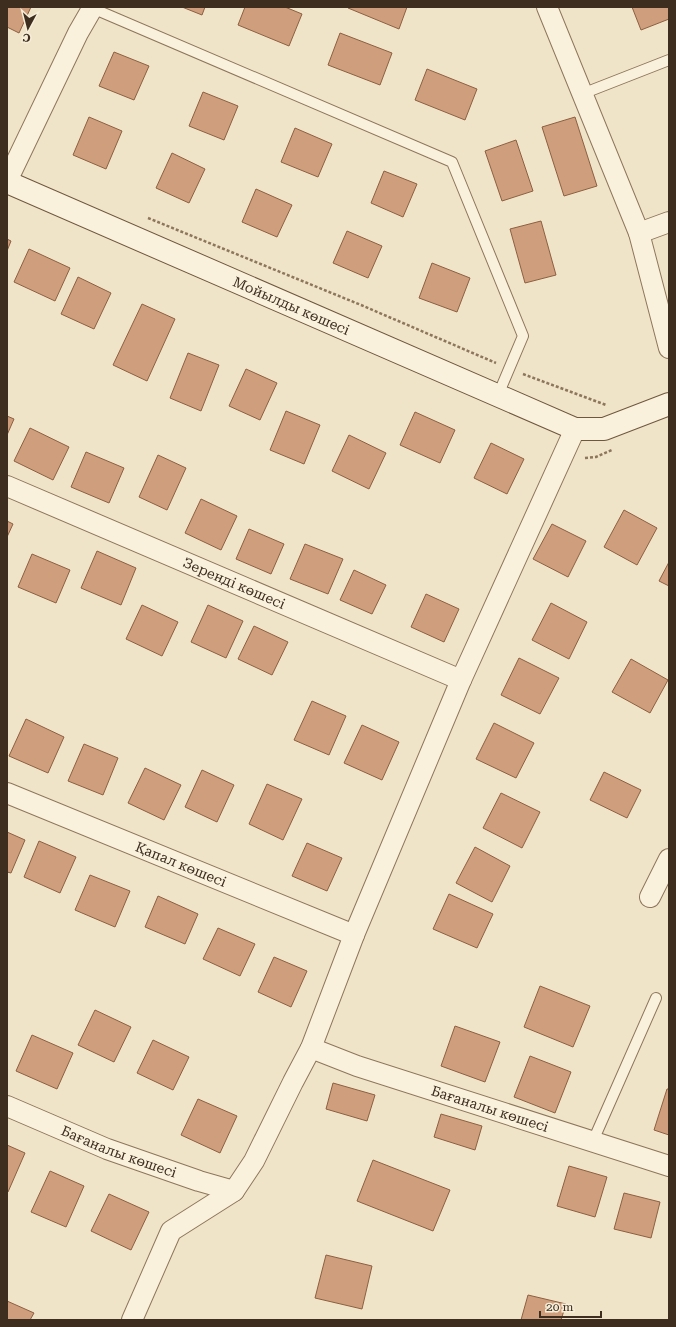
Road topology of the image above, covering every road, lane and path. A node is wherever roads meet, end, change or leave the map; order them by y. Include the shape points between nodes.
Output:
1 (547, 7) edge
2 (93, 8) edge
3 (669, 60) edge
4 (582, 94) junction
5 (7, 181) edge
6 (148, 218) dead end
7 (669, 222) edge
8 (638, 233) junction
9 (669, 348) edge
10 (509, 369) junction
11 (498, 396) junction
12 (669, 404) edge
13 (608, 405) dead end
14 (575, 429) junction
15 (7, 486) edge
16 (460, 680) junction
17 (7, 793) edge
18 (669, 859) edge
19 (650, 897) dead end
20 (354, 935) junction
21 (656, 998) dead end
22 (311, 1048) junction
23 (7, 1106) edge
24 (593, 1141) junction
25 (669, 1166) edge
26 (234, 1192) junction
27 (132, 1320) edge

1 - 4 street
2 - 5 street via 78,33
2 - 10 lane via 452,162 523,336
3 - 4 lane
4 - 8 street
5 - 11 street, Мойылды көшесі
6 - 10 path
7 - 8 street
8 - 9 street
10 - 11 lane
10 - 13 path
11 - 14 street, Мойылды көшесі
12 - 14 street via 604,429
14 - 16 street
15 - 16 street, Зеренді көшесі
16 - 20 street
17 - 20 street, Қапал көшесі
18 - 19 street
20 - 22 street
21 - 24 lane
22 - 24 street, Бағаналы көшесі via 357,1066
22 - 26 street via 254,1161
23 - 26 street, Бағаналы көшесі via 107,1149
24 - 25 street, Бағаналы көшесі
26 - 27 street via 171,1231

